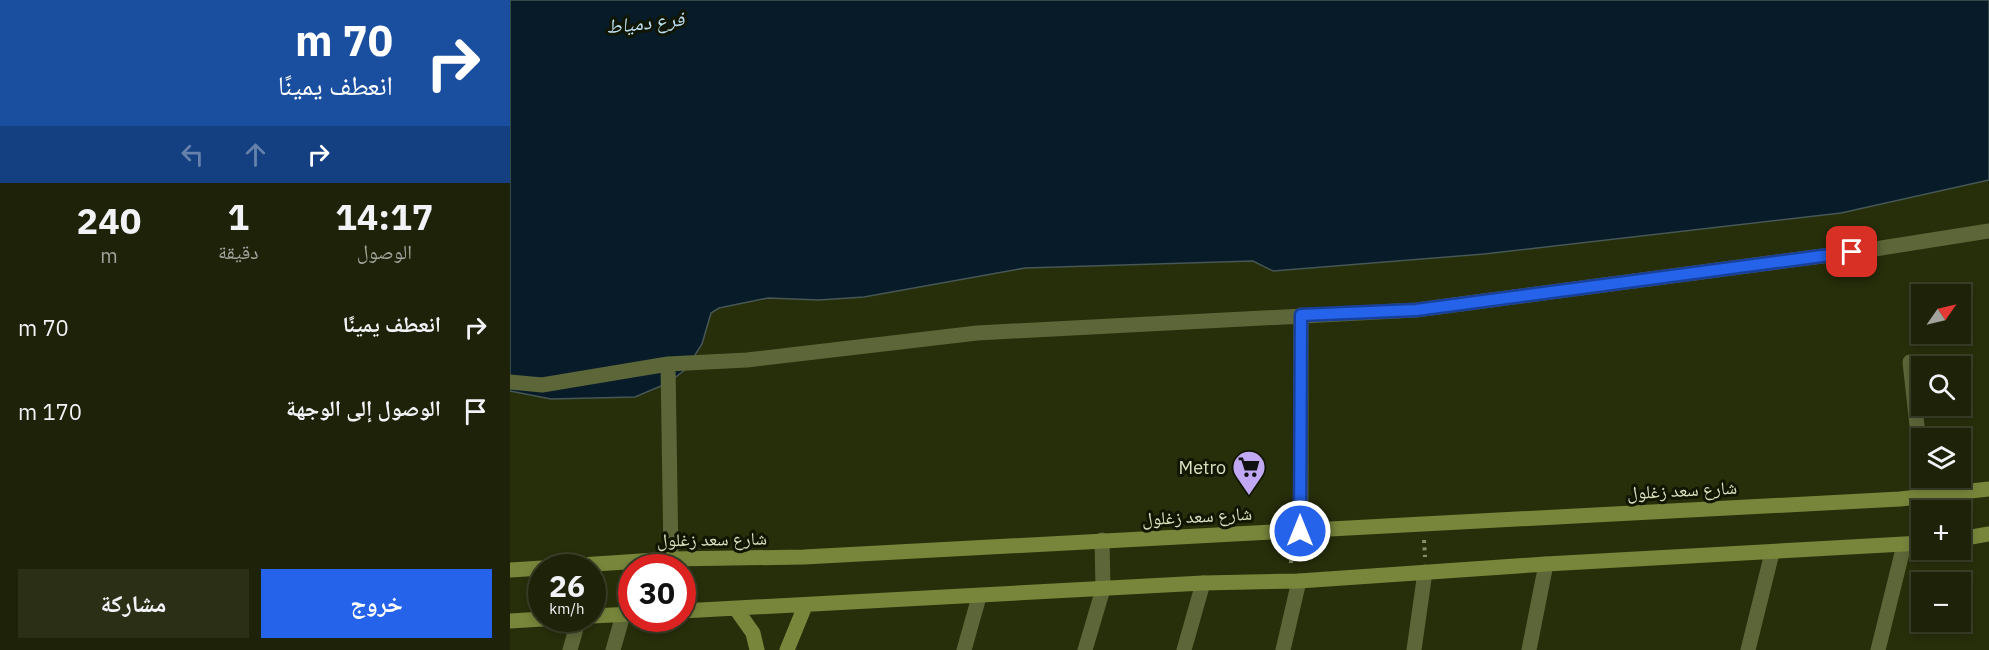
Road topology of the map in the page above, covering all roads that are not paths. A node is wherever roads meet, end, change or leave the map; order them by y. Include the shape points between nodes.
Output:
1 (1989, 231) edge
2 (1301, 315) junction
3 (1910, 362) dead end
4 (668, 364) junction
5 (510, 382) edge
6 (1917, 428) edge
7 (1923, 488) edge
8 (1989, 489) edge
9 (1924, 497) junction
10 (1296, 531) junction
11 (1989, 534) edge
12 (1971, 537) edge
13 (1102, 540) junction
14 (1911, 544) edge
15 (1904, 545) junction
16 (1772, 553) junction
17 (671, 554) edge
18 (696, 558) edge
19 (1546, 564) junction
20 (528, 569) edge
21 (510, 570) edge
22 (1425, 572) junction
23 (1295, 581) junction
24 (1203, 583) junction
25 (1103, 589) junction
26 (979, 597) junction
27 (805, 606) junction
28 (736, 609) junction
29 (696, 610) edge
30 (528, 620) edge
31 (510, 621) edge
32 (575, 632) edge
33 (620, 632) edge
34 (570, 650) edge
35 (613, 650) edge
36 (757, 650) edge
37 (787, 650) edge
38 (964, 650) edge
39 (1085, 650) edge
40 (1184, 650) edge
41 (1283, 650) edge
42 (1414, 650) edge
43 (1529, 650) edge
44 (1748, 650) edge
45 (1878, 650) edge

1 - 2 street via 1416,310
2 - 4 street via 977,333 747,360
2 - 10 street
3 - 6 street
4 - 5 street via 542,385
4 - 17 street
7 - 9 street
8 - 9 main road, شارع سعد زغلول
9 - 10 main road, شارع سعد زغلول
10 - 13 main road, شارع سعد زغلول
11 - 12 main road
13 - 18 main road, شارع سعد زغلول
13 - 25 street
14 - 15 main road
15 - 16 main road
15 - 45 street
16 - 19 main road
16 - 44 street
19 - 22 main road
19 - 43 street
20 - 21 main road
22 - 23 main road
22 - 42 street
23 - 24 main road
23 - 41 street
24 - 25 main road
24 - 40 street
25 - 26 main road
25 - 39 street
26 - 27 main road
26 - 38 street
27 - 28 main road
27 - 37 main road
28 - 29 main road
28 - 36 main road via 753,633
30 - 31 main road
32 - 34 street
33 - 35 street

